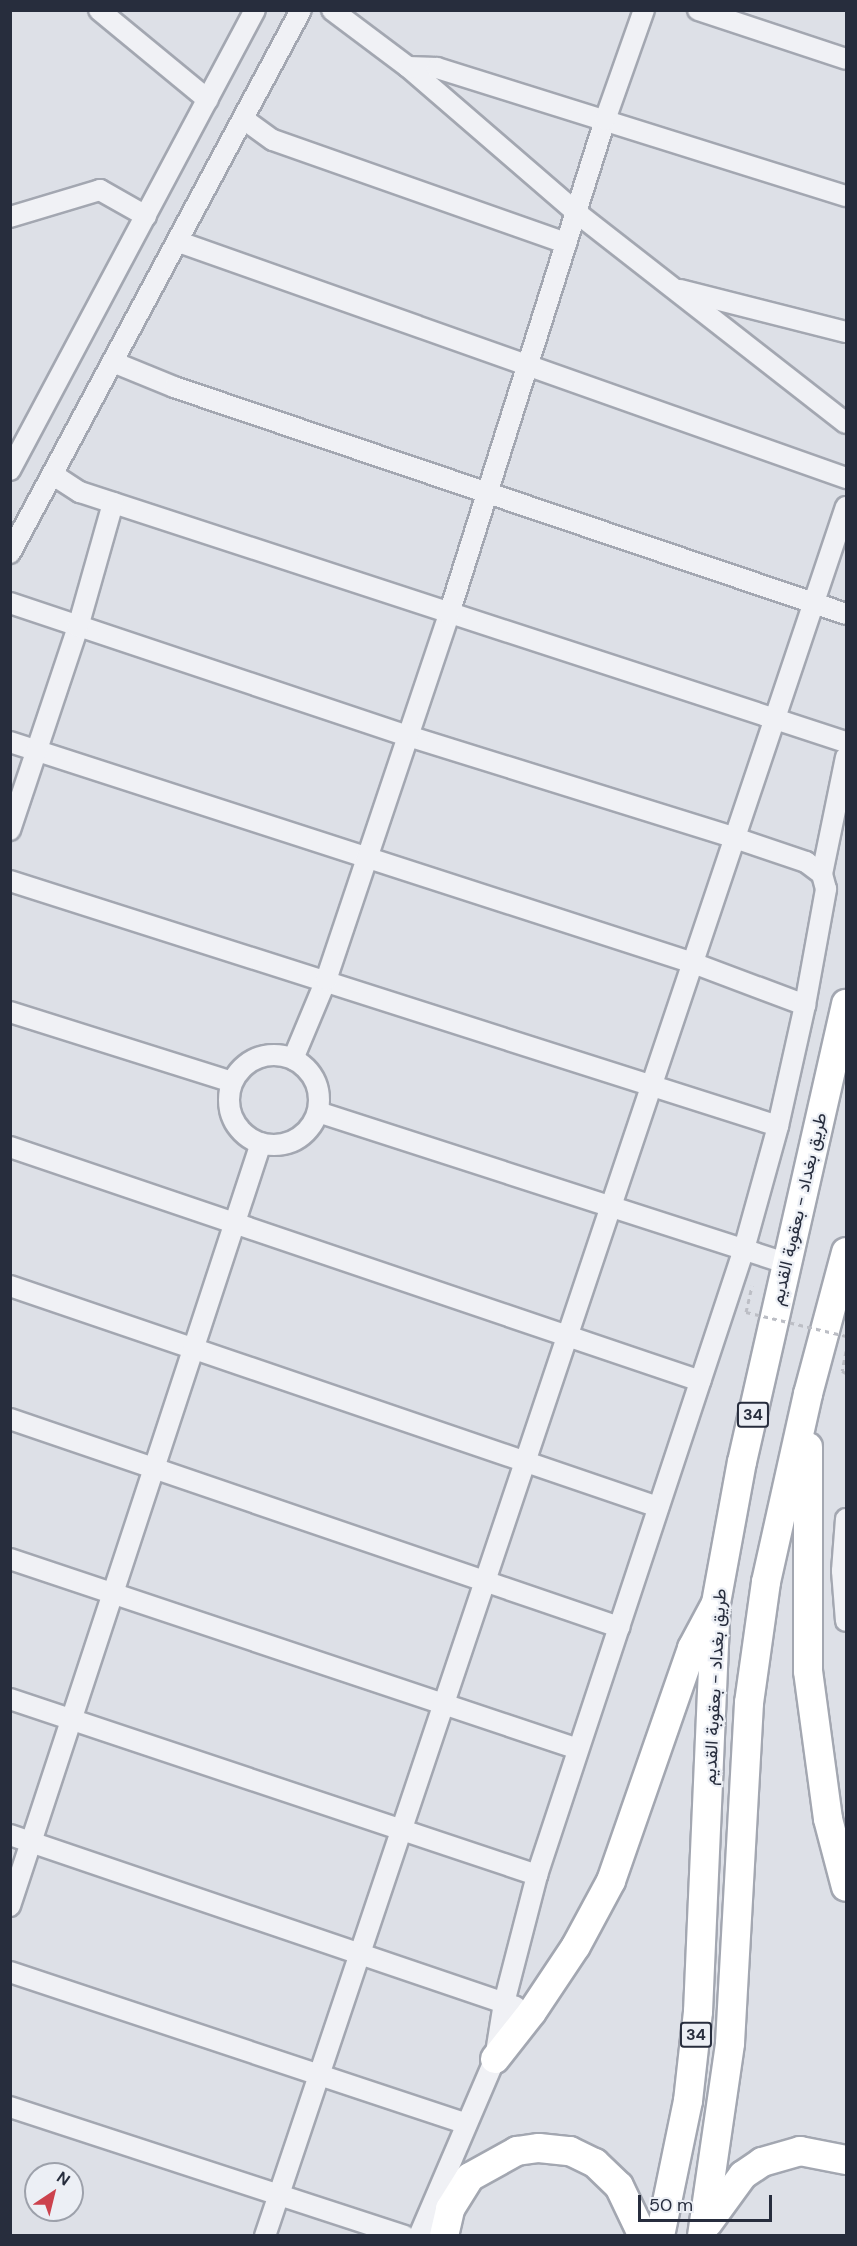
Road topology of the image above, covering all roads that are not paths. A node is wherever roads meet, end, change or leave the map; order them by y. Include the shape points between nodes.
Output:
1 (99, 10) edge
2 (255, 10) edge
3 (301, 10) edge
4 (332, 10) edge
5 (644, 10) edge
6 (698, 10) edge
7 (846, 59) edge
8 (408, 67) junction
9 (208, 100) junction
10 (244, 120) junction
11 (605, 120) junction
12 (846, 196) edge
13 (577, 213) junction
14 (146, 216) junction
15 (10, 217) edge
16 (179, 242) junction
17 (566, 243) junction
18 (674, 288) junction
19 (846, 332) edge
20 (113, 362) junction
21 (526, 367) junction
22 (846, 423) edge
23 (17, 441) edge
24 (10, 470) edge
25 (55, 476) junction
26 (846, 478) edge
27 (485, 492) junction
28 (113, 503) junction
29 (846, 507) edge
30 (10, 553) edge
31 (10, 603) edge
32 (814, 604) junction
33 (449, 614) junction
34 (846, 614) edge
35 (78, 627) junction
36 (776, 718) junction
37 (405, 735) junction
38 (10, 742) edge
39 (846, 742) edge
40 (36, 752) junction
41 (846, 757) edge
42 (10, 830) edge
43 (735, 838) junction
44 (364, 858) junction
45 (822, 874) junction
46 (10, 881) edge
47 (693, 963) junction
48 (326, 980) junction
49 (846, 1004) edge
50 (805, 1005) junction
51 (10, 1012) edge
52 (293, 1059) junction
53 (232, 1082) junction
54 (652, 1087) junction
55 (318, 1112) junction
56 (778, 1126) junction
57 (261, 1143) junction
58 (10, 1147) edge
59 (609, 1206) junction
60 (235, 1223) junction
61 (744, 1249) junction
62 (846, 1252) edge
63 (786, 1263) junction
64 (10, 1286) edge
65 (568, 1336) junction
66 (194, 1348) junction
67 (700, 1381) junction
68 (808, 1394) junction
69 (10, 1419) edge
70 (525, 1462) junction
71 (155, 1468) junction
72 (658, 1507) junction
73 (846, 1519) edge
74 (10, 1559) edge
75 (485, 1581) junction
76 (113, 1594) junction
77 (716, 1603) junction
78 (846, 1621) edge
79 (619, 1627) junction
80 (10, 1699) edge
81 (444, 1704) junction
82 (72, 1719) junction
83 (578, 1749) junction
84 (401, 1830) junction
85 (10, 1835) edge
86 (32, 1842) junction
87 (537, 1875) junction
88 (846, 1887) edge
89 (10, 1906) edge
90 (360, 1954) junction
91 (10, 1972) edge
92 (504, 2003) junction
93 (532, 2012) junction
94 (495, 2060) junction
95 (319, 2075) junction
96 (10, 2107) edge
97 (466, 2124) junction
98 (846, 2160) edge
99 (279, 2195) junction
100 (702, 2234) edge
101 (265, 2235) edge
102 (404, 2235) edge
103 (419, 2235) edge
104 (444, 2235) edge
105 (643, 2235) edge
106 (660, 2235) edge

1 - 9 street
2 - 9 street
3 - 10 street
4 - 8 street
5 - 11 street
6 - 7 street
8 - 11 street via 437,68
8 - 13 street
9 - 14 street
10 - 16 street
10 - 17 street via 273,140
11 - 12 street
11 - 13 street
13 - 17 street
13 - 18 street
14 - 15 street via 100,190
14 - 23 street
16 - 20 street
16 - 21 street
17 - 21 street
18 - 19 street
18 - 22 street
20 - 25 street
20 - 27 street via 174,387
21 - 26 street
21 - 27 street
23 - 24 street
25 - 28 street via 80,492
25 - 30 street
27 - 32 street
27 - 33 street
28 - 33 street
28 - 35 street
29 - 32 street
31 - 35 street
32 - 34 street
32 - 36 street
33 - 36 street
33 - 37 street
35 - 37 street
35 - 40 street
36 - 39 street
36 - 43 street
37 - 43 street
37 - 44 street
38 - 40 street
40 - 42 street
40 - 44 street
41 - 45 street
43 - 45 street via 806,862
43 - 47 street
44 - 47 street
44 - 48 street
45 - 50 street via 826,889
46 - 48 street
47 - 50 street
47 - 54 street
48 - 52 street
48 - 54 street
49 - 63 highway, طريق بغداد - بعقوبة القديم / 34
50 - 56 street
51 - 53 street
52 - 53 street via 279,1055 258,1058 240,1070
52 - 55 street via 304,1065 318,1087
53 - 57 street via 233,1119 245,1134
54 - 56 street
54 - 59 street
55 - 57 street via 313,1123 296,1139 273,1145
55 - 59 street
56 - 61 street
57 - 60 street
58 - 60 street
59 - 61 street
59 - 65 street
60 - 65 street
60 - 66 street
61 - 63 street
61 - 67 street
62 - 68 highway, طريق بغداد - بعقوبة القديم / 34
63 - 77 highway, طريق بغداد - بعقوبة القديم / 34
64 - 66 street
65 - 67 street
65 - 70 street
66 - 70 street
66 - 71 street
67 - 72 street
68 - 88 highway via 808,1671 828,1818
68 - 100 highway, طريق بغداد - بعقوبة القديم / 34 via 766,1582 749,1703 730,2043
69 - 71 street
70 - 72 street
70 - 75 street
71 - 75 street
71 - 76 street
72 - 79 street
73 - 78 street via 842,1571
74 - 76 street
75 - 79 street
75 - 81 street
76 - 81 street
76 - 82 street
77 - 93 highway via 692,1648 611,1881 576,1946
77 - 106 highway, طريق بغداد - بعقوبة القديم / 34 via 698,2012 688,2101
79 - 83 street
80 - 82 street
81 - 83 street
81 - 84 street
82 - 84 street
82 - 86 street
83 - 87 street
84 - 87 street
84 - 90 street
85 - 86 street
86 - 89 street
86 - 90 street
87 - 92 street
90 - 92 street
90 - 95 street
91 - 95 street
92 - 93 street
92 - 94 street
93 - 94 highway
94 - 97 street
95 - 97 street
95 - 99 street
96 - 99 street
97 - 103 street
98 - 100 highway via 800,2151 762,2162 743,2175 723,2198
99 - 101 street
99 - 102 street
104 - 105 highway via 450,2209 470,2177 517,2151 539,2148 570,2151 595,2163 619,2186

